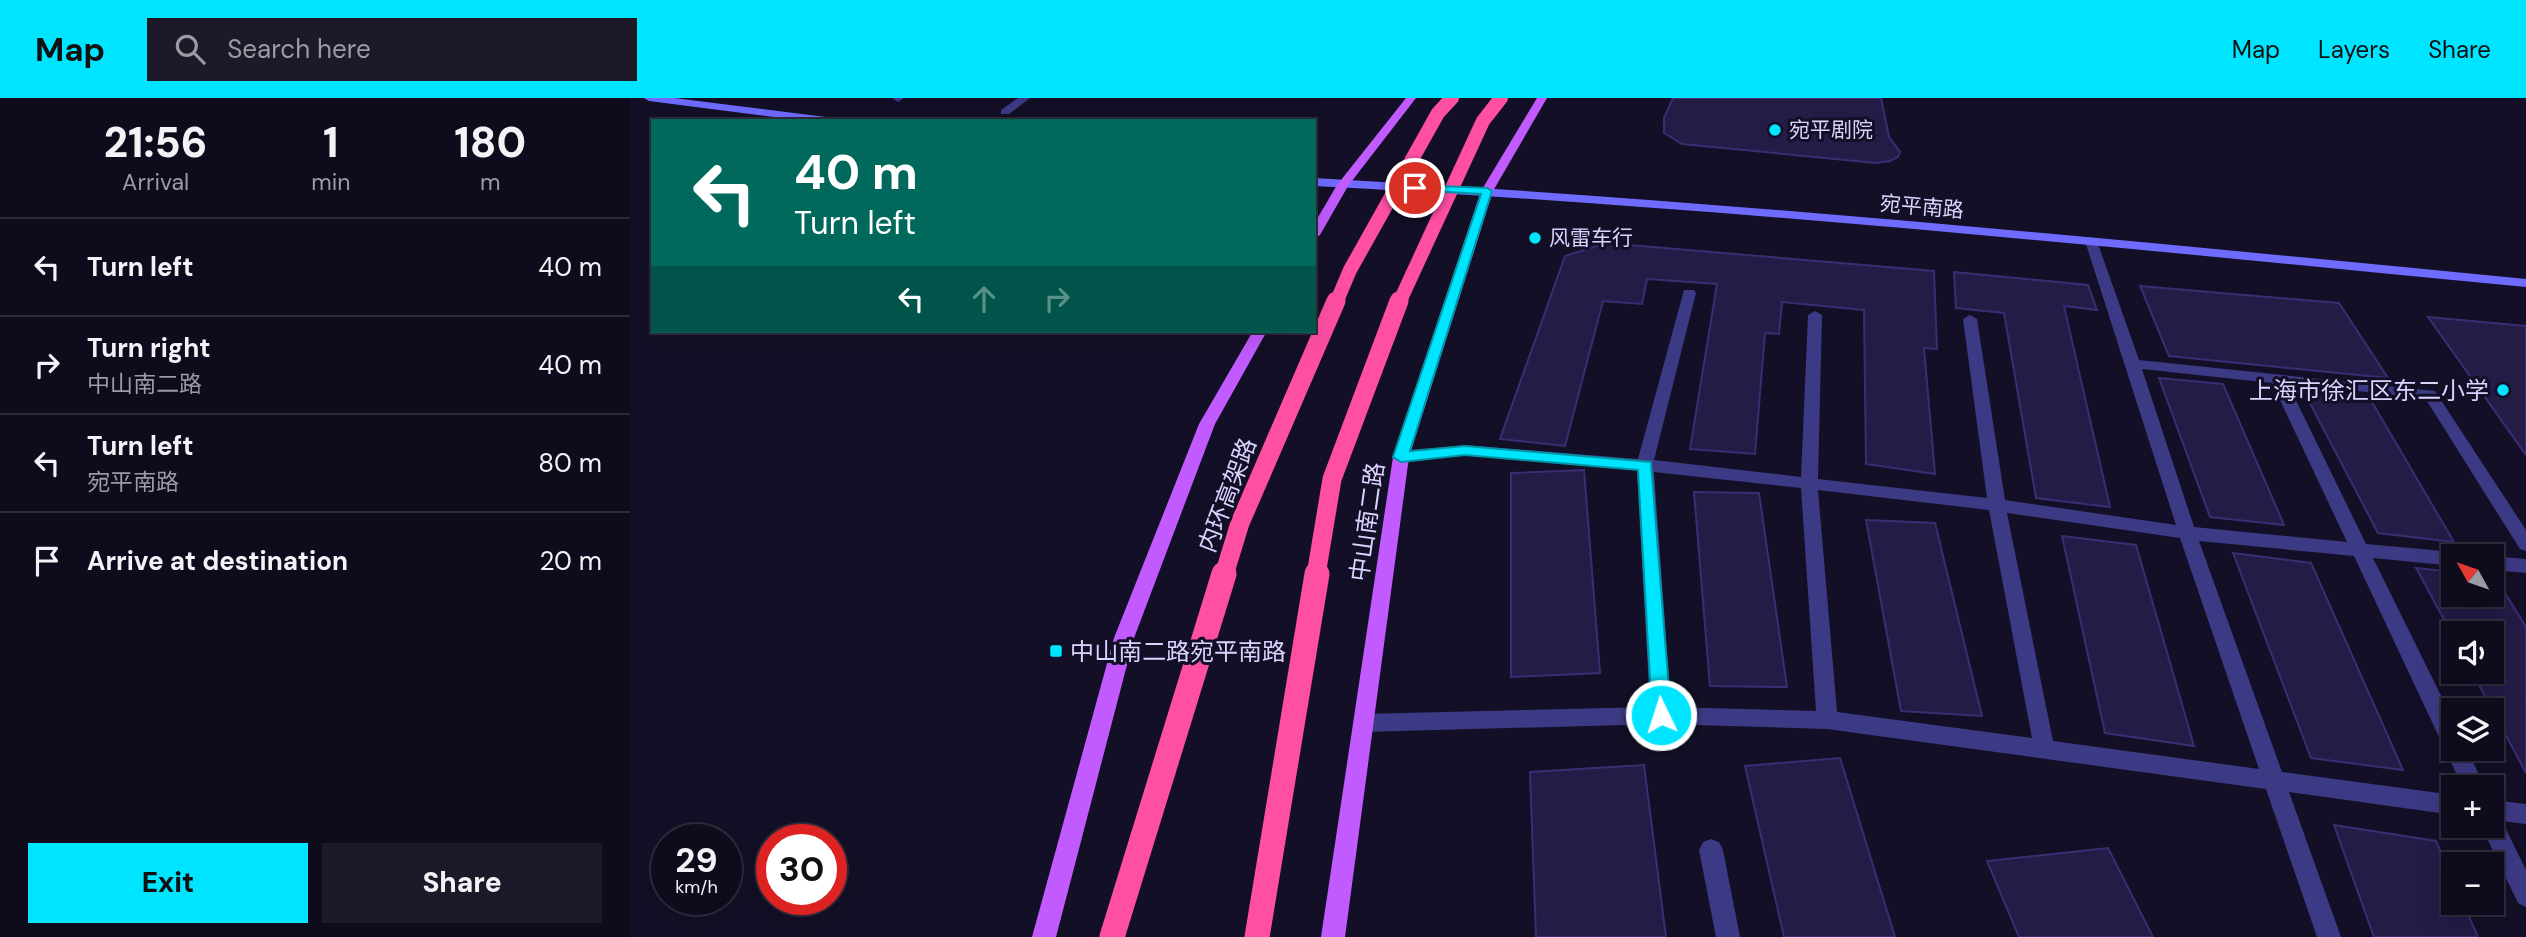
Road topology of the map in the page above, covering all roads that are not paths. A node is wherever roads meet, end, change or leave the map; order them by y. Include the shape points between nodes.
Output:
1 (649, 98) edge
2 (1025, 98) edge
3 (1411, 98) edge
4 (1452, 98) edge
5 (1501, 98) edge
6 (1542, 98) edge
7 (1005, 111) dead end
8 (818, 119) edge
9 (1316, 182) edge
10 (1343, 185) junction
11 (1487, 191) junction
12 (1316, 232) edge
13 (2091, 240) junction
14 (2526, 283) edge
15 (1689, 293) dead end
16 (1815, 316) dead end
17 (1970, 319) dead end
18 (1259, 333) edge
19 (2133, 365) junction
20 (2279, 381) junction
21 (1401, 457) junction
22 (1645, 465) junction
23 (1809, 483) junction
24 (1997, 505) junction
25 (2187, 533) junction
26 (2526, 544) edge
27 (2361, 552) junction
28 (2441, 558) edge
29 (2504, 564) edge
30 (2526, 566) edge
31 (1661, 715) junction
32 (2441, 718) edge
33 (1827, 720) junction
34 (1363, 723) junction
35 (2044, 748) junction
36 (2273, 780) junction
37 (2441, 803) edge
38 (2504, 811) edge
39 (2526, 814) edge
40 (2498, 838) edge
41 (1711, 850) dead end
42 (2526, 895) edge
43 (1044, 937) edge
44 (1112, 937) edge
45 (1257, 937) edge
46 (1332, 937) edge
47 (1728, 937) edge
48 (2329, 937) edge

1 - 8 main road
2 - 7 street
3 - 10 main road
4 - 44 highway, 内环高架路, bridge via 1438,113 1350,270 1240,523
5 - 45 highway, bridge via 1483,121 1411,271 1332,479
6 - 11 main road, 中山南二路
9 - 10 main road, 宛平南路
10 - 11 main road, 宛平南路
10 - 12 main road
11 - 13 main road, 宛平南路
11 - 21 main road, 中山南二路
13 - 14 main road, 宛平南路
13 - 19 street
15 - 22 street
16 - 23 street
17 - 24 street
18 - 43 main road via 1208,424 1124,638
19 - 20 street
19 - 25 street
20 - 26 street via 2430,394
20 - 27 street
21 - 22 street via 1465,450
21 - 34 main road, 中山南二路
22 - 23 street
22 - 31 street
23 - 24 street
23 - 33 street
24 - 25 street
24 - 35 street
25 - 27 street
25 - 36 street
27 - 28 street
27 - 32 street
29 - 30 street
31 - 33 street
31 - 34 street
33 - 35 street
34 - 46 main road, 中山南二路
35 - 36 street
36 - 37 street
36 - 48 street
38 - 39 street
40 - 42 street
41 - 47 street

